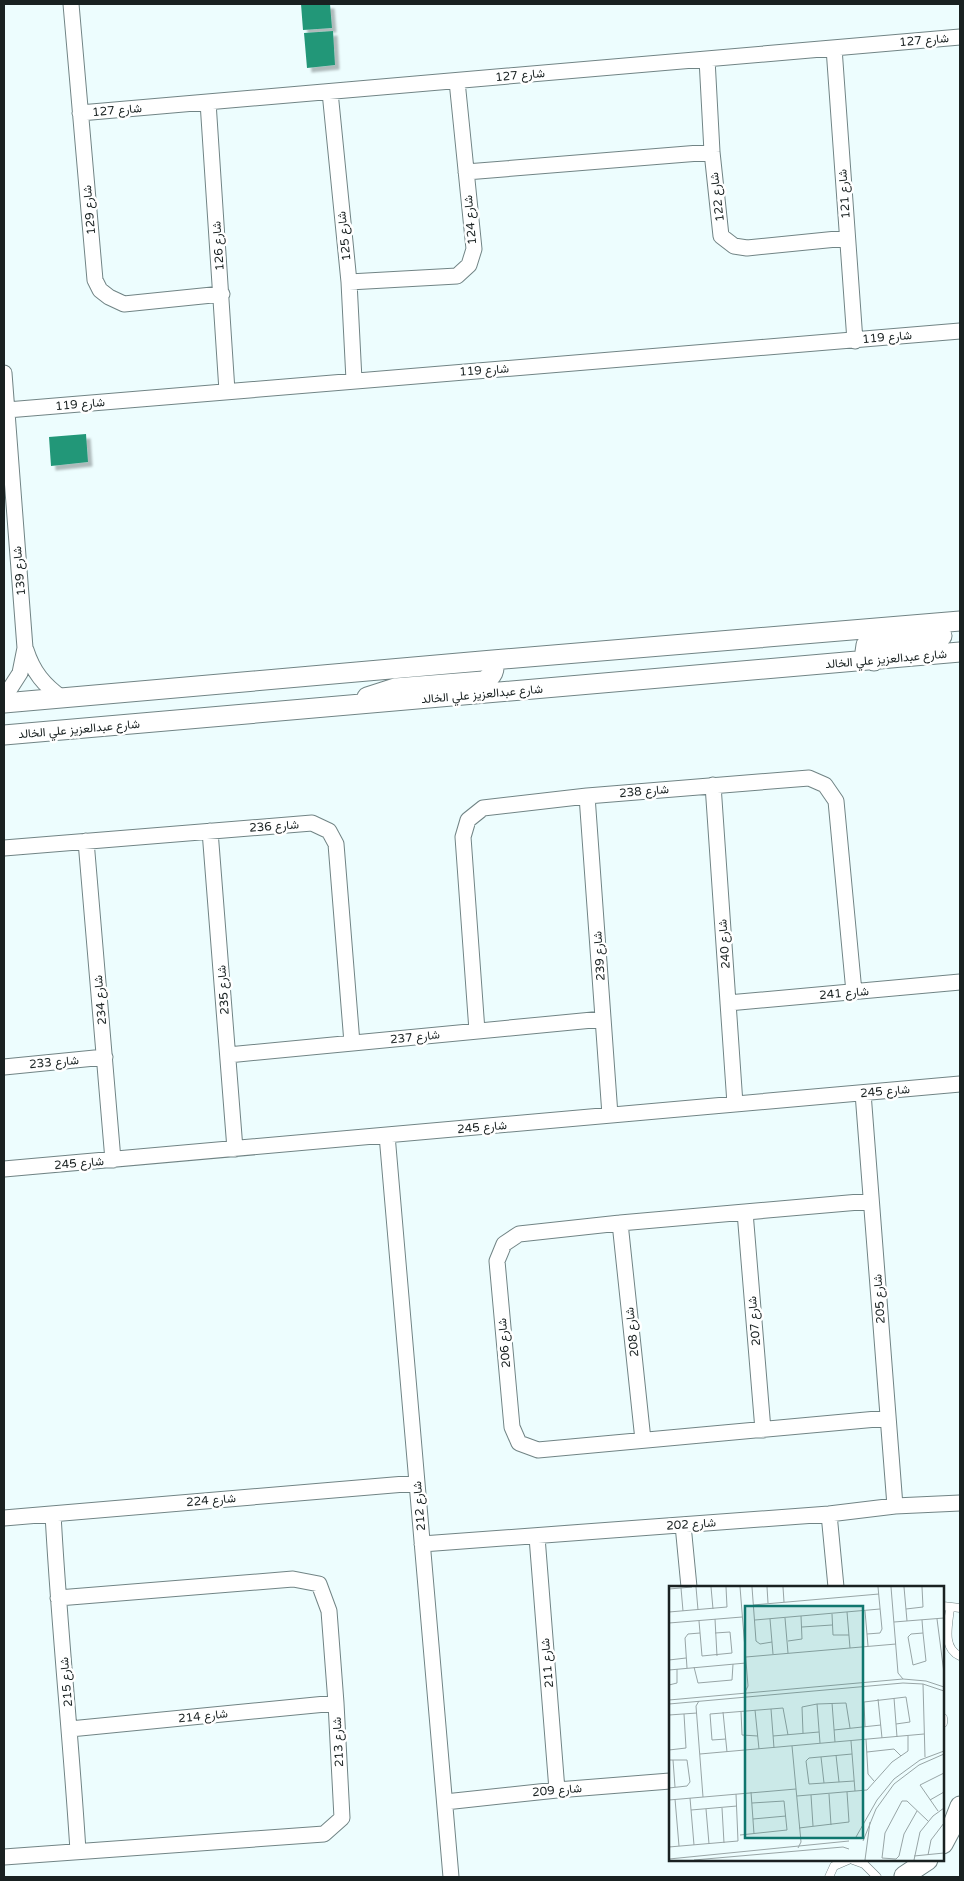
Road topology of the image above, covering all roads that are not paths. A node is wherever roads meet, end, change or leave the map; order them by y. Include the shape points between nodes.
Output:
1 (71, 4) edge
2 (960, 37) edge
3 (834, 48) junction
4 (707, 59) junction
5 (457, 81) junction
6 (330, 92) junction
7 (208, 102) junction
8 (80, 113) junction
9 (712, 152) junction
10 (466, 172) junction
11 (847, 238) junction
12 (349, 282) junction
13 (222, 294) junction
14 (960, 331) edge
15 (855, 340) junction
16 (4, 373) edge
17 (354, 380) junction
18 (227, 391) junction
19 (7, 410) junction
20 (7, 461) edge
21 (960, 621) edge
22 (960, 633) edge
23 (25, 648) junction
24 (960, 652) edge
25 (493, 660) junction
26 (874, 660) junction
27 (4, 698) edge
28 (62, 698) junction
29 (4, 704) edge
30 (350, 706) junction
31 (4, 735) edge
32 (713, 784) junction
33 (587, 796) junction
34 (210, 831) junction
35 (86, 841) junction
36 (4, 848) edge
37 (960, 982) edge
38 (854, 992) junction
39 (728, 1003) junction
40 (603, 1018) junction
41 (477, 1031) junction
42 (352, 1043) junction
43 (228, 1056) junction
44 (105, 1058) junction
45 (4, 1067) edge
46 (960, 1084) edge
47 (863, 1093) junction
48 (735, 1104) junction
49 (610, 1115) junction
50 (387, 1135) junction
51 (234, 1149) junction
52 (113, 1160) junction
53 (4, 1169) edge
54 (871, 1201) junction
55 (745, 1212) junction
56 (620, 1223) junction
57 (888, 1418) junction
58 (763, 1430) junction
59 (643, 1440) junction
60 (417, 1483) junction
61 (960, 1503) edge
62 (895, 1506) junction
63 (53, 1514) junction
64 (829, 1514) junction
65 (4, 1518) edge
66 (684, 1525) junction
67 (537, 1537) junction
68 (422, 1544) junction
69 (689, 1586) edge
70 (836, 1586) edge
71 (58, 1598) junction
72 (946, 1606) edge
73 (960, 1608) edge
74 (960, 1656) edge
75 (336, 1703) junction
76 (70, 1729) junction
77 (669, 1781) edge
78 (557, 1790) junction
79 (445, 1802) junction
80 (960, 1806) edge
81 (944, 1842) edge
82 (78, 1851) junction
83 (4, 1857) edge
84 (844, 1861) edge
85 (856, 1861) edge
86 (927, 1861) edge
87 (451, 1877) edge
88 (830, 1877) edge
89 (877, 1877) edge
90 (903, 1877) edge

1 - 8 street, شارع 129
2 - 3 street, شارع 127
3 - 4 street, شارع 127
3 - 11 street, شارع 121
4 - 5 street, شارع 127
4 - 9 street, شارع 122
5 - 6 street, شارع 127
5 - 10 street, شارع 124
6 - 7 street, شارع 127
6 - 12 street, شارع 125
7 - 8 street, شارع 127
7 - 13 street, شارع 126
8 - 13 street, شارع 129 via 95,280 100,290 124,304
9 - 10 street
9 - 11 street, شارع 122 via 722,236 734,246 747,248
10 - 12 street, شارع 124 via 474,249 469,265 463,271 457,276
11 - 15 street, شارع 121
12 - 17 street, شارع 125
13 - 18 street, شارع 126
14 - 15 street, شارع 119
15 - 17 street, شارع 119
16 - 19 street, شارع 139
17 - 18 street, شارع 119
18 - 19 street, شارع 119
19 - 20 street, شارع 139
20 - 23 street, شارع 139
21 - 25 street
22 - 26 street via 869,642 865,652
23 - 27 street, شارع 139 via 20,673
23 - 28 street, شارع 139 via 38,677
24 - 26 street, شارع عبدالعزيز علي الخالد
25 - 28 street
25 - 30 street via 495,669 483,681 395,688
26 - 30 street, شارع عبدالعزيز علي الخالد
28 - 29 street
30 - 31 street, شارع عبدالعزيز علي الخالد
32 - 33 street, شارع 238
32 - 38 street, شارع 238 via 809,778 831,793 836,801
32 - 39 street, شارع 240
33 - 40 street, شارع 239
33 - 41 street, شارع 238 via 483,808 468,820 463,837
34 - 35 street, شارع 236
34 - 42 street, شارع 236 via 312,823 329,831 336,844
34 - 43 street, شارع 235
35 - 36 street, شارع 236
35 - 44 street, شارع 234
37 - 38 street, شارع 241
38 - 39 street, شارع 241
39 - 48 street, شارع 240
40 - 41 street, شارع 237
40 - 49 street, شارع 239
41 - 42 street, شارع 237
42 - 43 street, شارع 237
43 - 51 street, شارع 235
44 - 45 street, شارع 233
44 - 52 street, شارع 234
46 - 47 street, شارع 245
47 - 48 street, شارع 245
47 - 54 street, شارع 205
48 - 49 street, شارع 245
49 - 50 street, شارع 245
50 - 51 street, شارع 245
50 - 60 street, شارع 212
51 - 52 street, شارع 245
52 - 53 street, شارع 245
54 - 55 street, شارع 206
54 - 57 street, شارع 205
55 - 56 street, شارع 206
55 - 58 street, شارع 207
56 - 59 street, شارع 208
56 - 59 street, شارع 206 via 519,1234 504,1244 497,1262 512,1427 519,1443 538,1450
57 - 58 street, شارع 206
57 - 62 street, شارع 205
58 - 59 street, شارع 206
60 - 63 street, شارع 224
60 - 68 street, شارع 212
61 - 62 street, شارع 202
62 - 64 street, شارع 202
63 - 65 street, شارع 224
63 - 71 street, شارع 215
64 - 66 street, شارع 202
64 - 70 street
66 - 67 street, شارع 202
66 - 69 street
67 - 68 street, شارع 202
67 - 78 street, شارع 211
68 - 79 street, شارع 212
71 - 75 street, شارع 213 via 293,1579 319,1584 329,1611
71 - 76 street, شارع 215
72 - 73 lane
72 - 74 lane via 948,1644
75 - 76 street, شارع 214
75 - 82 street, شارع 213 via 342,1818 324,1834
76 - 82 street, شارع 215
77 - 78 street, شارع 209
78 - 79 street, شارع 209
79 - 87 street, شارع 212
80 - 81 street
82 - 83 street, شارع 213
84 - 88 lane via 834,1866
85 - 89 lane
86 - 90 street

